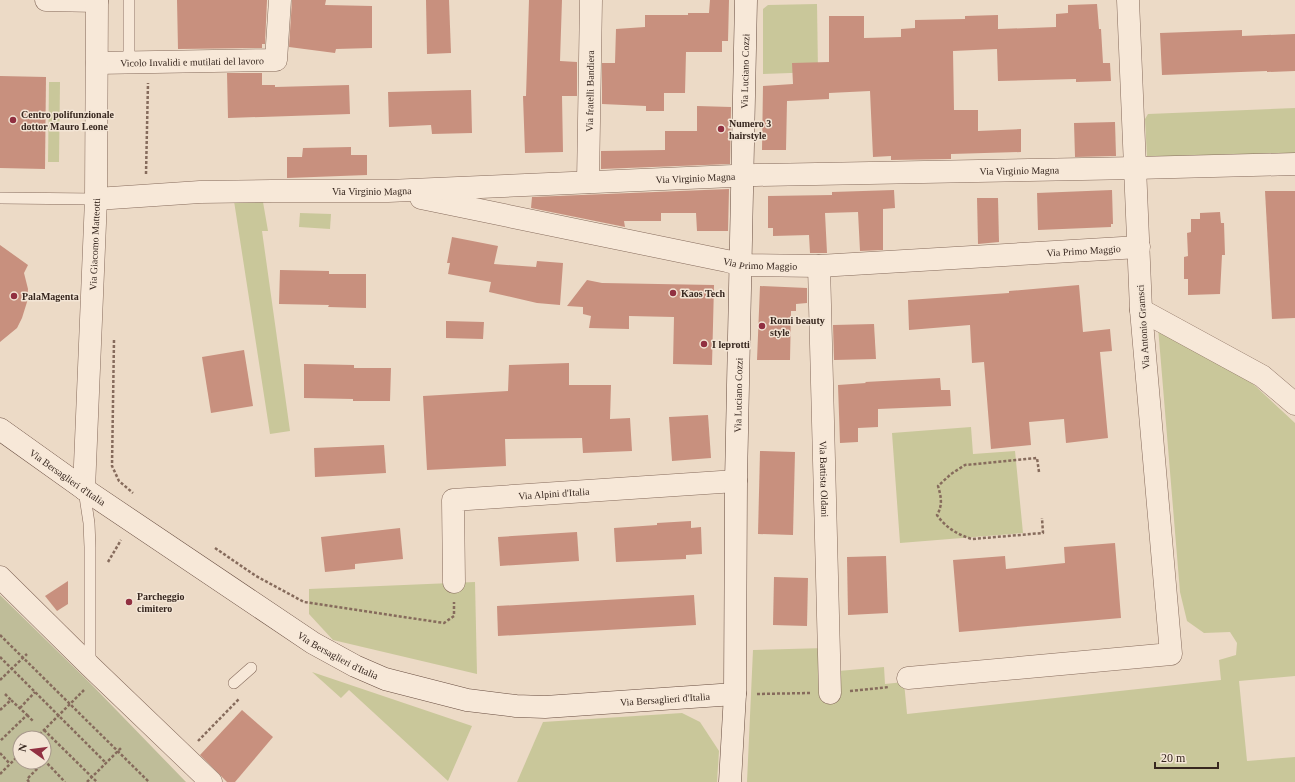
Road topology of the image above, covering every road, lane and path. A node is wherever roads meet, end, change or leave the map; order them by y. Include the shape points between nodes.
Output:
1 (46, 0) edge
2 (97, 0) edge
3 (129, 0) edge
4 (280, 0) edge
5 (591, 0) edge
6 (746, 0) edge
7 (1128, 0) edge
8 (97, 63) junction
9 (138, 63) junction
10 (1295, 164) edge
11 (1136, 168) junction
12 (743, 175) junction
13 (588, 182) junction
14 (388, 191) junction
15 (145, 195) junction
16 (0, 198) edge
17 (96, 199) junction
18 (1139, 247) junction
19 (742, 265) junction
20 (819, 266) junction
21 (1141, 310) junction
22 (114, 336) dead end
23 (1295, 404) edge
24 (0, 429) edge
25 (1039, 472) dead end
26 (736, 481) junction
27 (84, 489) junction
28 (135, 495) dead end
29 (1042, 518) dead end
30 (132, 522) junction
31 (210, 545) dead end
32 (108, 562) dead end
33 (0, 577) edge
34 (454, 582) joint
35 (0, 635) edge
36 (26, 654) dead end
37 (0, 657) edge
38 (23, 658) junction
39 (90, 666) junction
40 (251, 668) dead end
41 (12, 669) junction
42 (908, 678) dead end
43 (0, 680) edge
44 (234, 683) dead end
45 (35, 692) junction
46 (830, 692) dead end
47 (5, 694) dead end
48 (735, 694) junction
49 (241, 697) dead end
50 (11, 700) junction
51 (70, 704) junction
52 (20, 708) junction
53 (0, 710) edge
54 (27, 715) junction
55 (58, 716) junction
56 (33, 721) dead end
57 (44, 730) edge
58 (52, 738) edge
59 (0, 741) edge
60 (122, 747) dead end
61 (118, 751) junction
62 (0, 753) edge
63 (184, 756) junction
64 (106, 763) junction
65 (10, 764) joint
66 (52, 768) edge
67 (36, 770) edge
68 (0, 774) edge
69 (92, 777) junction
70 (29, 782) edge
71 (65, 782) edge
72 (88, 782) edge
73 (97, 782) edge
74 (148, 782) edge
75 (211, 782) edge
76 (730, 782) edge

1 - 2 street
2 - 8 street, Via Giacomo Matteotti
3 - 9 lane
4 - 9 street, Vicolo Invalidi e mutilati del lavoro via 276,60
5 - 13 street, Via fratelli Bandiera
6 - 12 street, Via Luciano Cozzi
7 - 11 street, Via Antonio Gramsci
8 - 9 street, Vicolo Invalidi e mutilati del lavoro
8 - 17 street, Via Giacomo Matteotti
9 - 15 path
10 - 11 street, Via Virginio Magna
11 - 12 street, Via Virginio Magna
11 - 18 street, Via Antonio Gramsci
12 - 13 street, Via Virginio Magna
12 - 19 street, Via Luciano Cozzi
13 - 14 street, Via Virginio Magna
14 - 15 street, Via Virginio Magna via 200,192
14 - 19 street, Via Primo Maggio
15 - 17 street, Via Virginio Magna
16 - 17 lane
17 - 27 street, Via Giacomo Matteotti
18 - 20 street, Via Primo Maggio
18 - 21 street, Via Antonio Gramsci
19 - 20 street, Via Primo Maggio
19 - 26 street, Via Luciano Cozzi
20 - 46 street, Via Battista Oldani
21 - 23 street via 1262,376
21 - 42 street, Via Antonio Gramsci via 1171,654
22 - 28 path via 112,466 119,481
24 - 27 street, Via Bersaglieri d'Italia
25 - 29 path via 1037,458 965,465 938,486 941,508 937,514 960,536 972,539 1044,533
26 - 34 street, Via Alpini d'Italia via 453,500
26 - 48 street, Via Luciano Cozzi
27 - 30 street, Via Bersaglieri d'Italia
27 - 39 lane via 90,547
30 - 32 path
30 - 48 street, Via Bersaglieri d'Italia via 313,643 385,679 467,700 516,706 545,707
31 - 34 path via 289,595 319,605 444,623 454,616
33 - 39 street
35 - 38 path
36 - 38 path
37 - 41 path
38 - 41 path
38 - 51 path
39 - 51 path via 90,683
39 - 63 street
40 - 44 lane
41 - 43 path
41 - 45 path
45 - 52 path
45 - 55 path
47 - 50 path
48 - 76 street, Via Luciano Cozzi
49 - 63 path
50 - 52 path
50 - 53 path
51 - 55 path
51 - 61 path
52 - 54 path
54 - 56 path
54 - 59 path
55 - 57 path
55 - 64 path
58 - 69 path
60 - 61 path
61 - 64 path
61 - 74 path
62 - 65 path
63 - 75 street
64 - 69 path
65 - 68 path
66 - 71 path
67 - 70 path via 26,779
69 - 72 path
69 - 73 path

